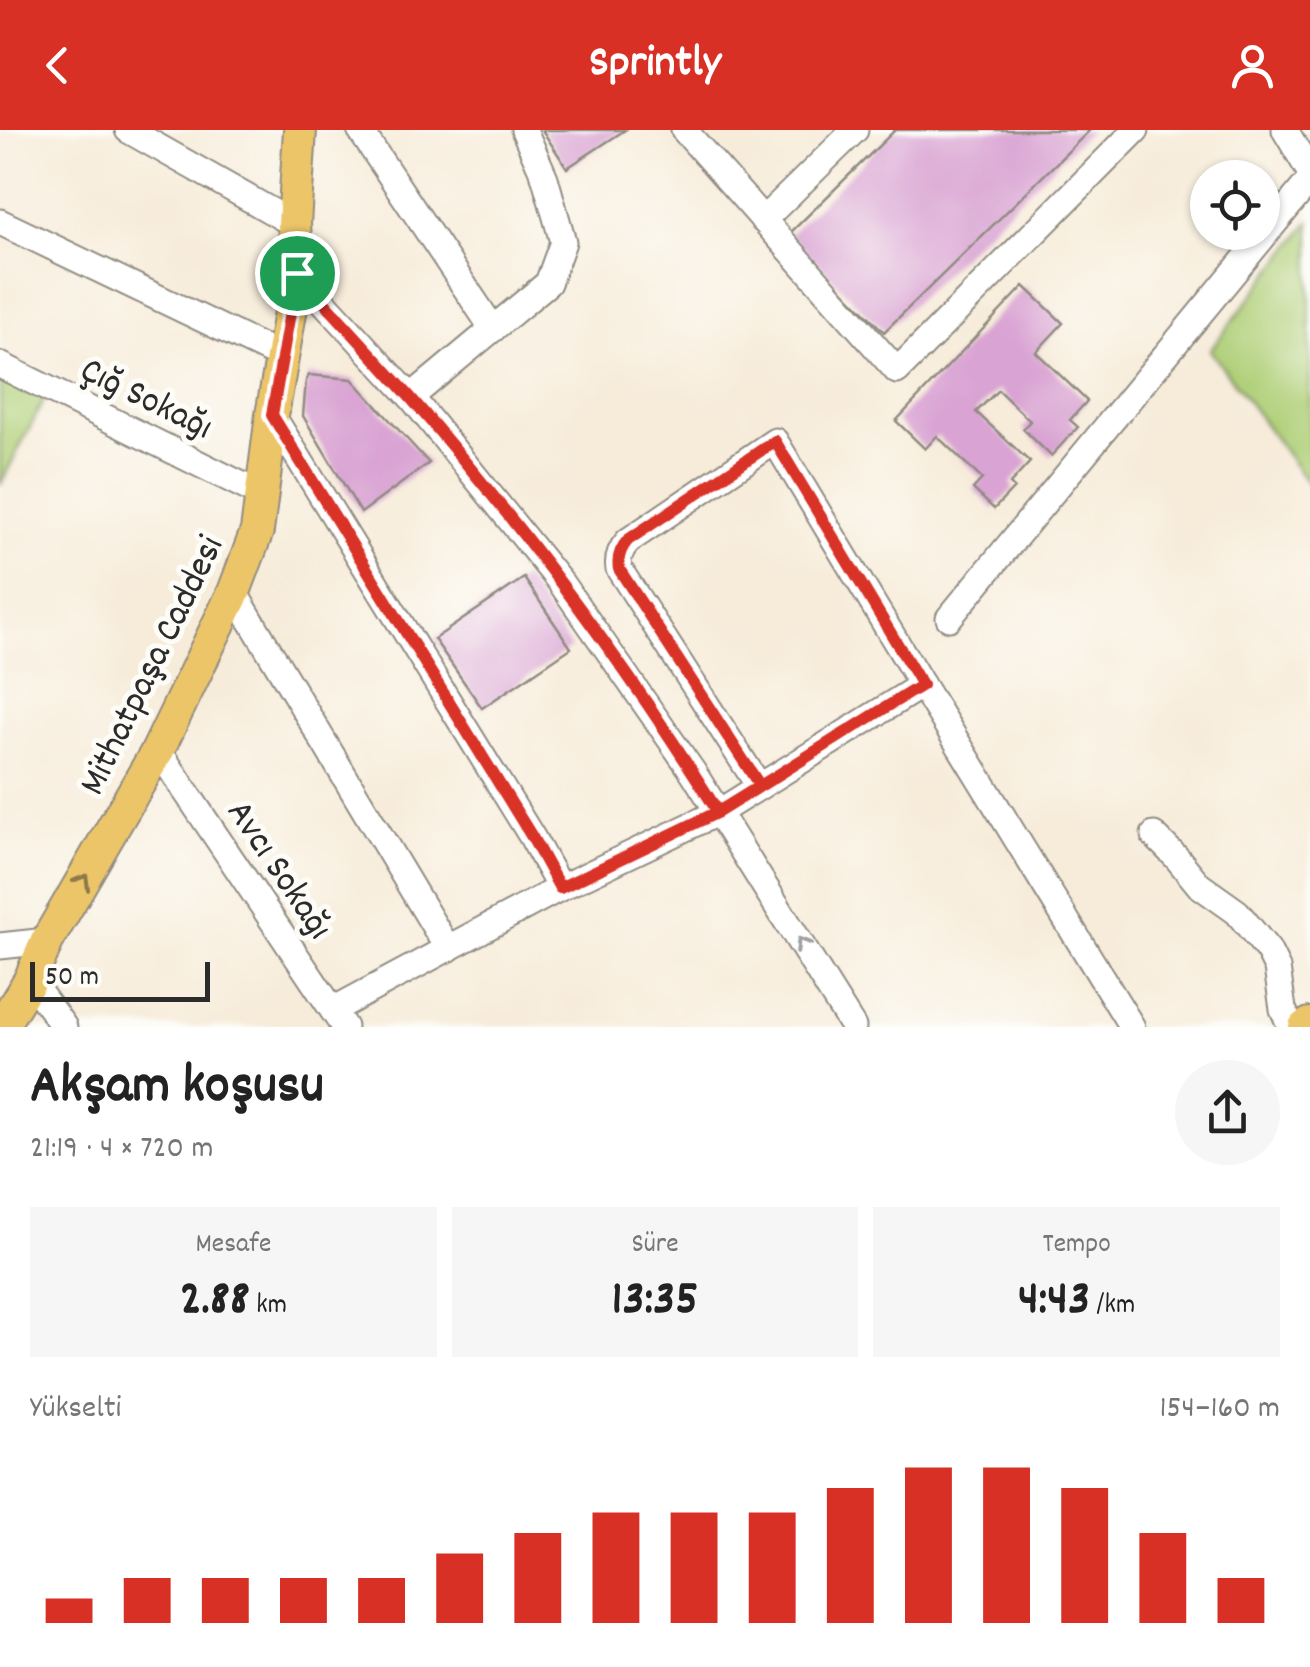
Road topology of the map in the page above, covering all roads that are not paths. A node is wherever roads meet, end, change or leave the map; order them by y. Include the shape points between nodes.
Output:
1 (128, 130) edge
2 (300, 130) edge
3 (360, 130) edge
4 (524, 130) edge
5 (684, 130) edge
6 (855, 130) edge
7 (1136, 130) edge
8 (1284, 130) edge
9 (1310, 176) edge
10 (763, 220) junction
11 (0, 222) edge
12 (294, 224) junction
13 (297, 273) junction
14 (493, 328) junction
15 (282, 357) junction
16 (0, 364) edge
17 (410, 398) junction
18 (272, 415) junction
19 (262, 495) junction
20 (234, 592) junction
21 (949, 618) dead end
22 (922, 685) junction
23 (158, 750) junction
24 (760, 786) junction
25 (718, 812) junction
26 (1154, 835) dead end
27 (560, 888) junction
28 (47, 942) junction
29 (0, 946) edge
30 (448, 948) junction
31 (30, 980) junction
32 (338, 1019) edge
33 (2, 1027) edge
34 (64, 1027) edge
35 (853, 1027) edge
36 (1132, 1027) edge
37 (1291, 1027) edge

1 - 12 street
2 - 12 main road, Mithatpaşa Caddesi
3 - 14 street
4 - 14 street via 564,242 548,283
5 - 10 street
6 - 10 street
7 - 10 street via 897,371
8 - 9 street
9 - 21 street
11 - 15 street
12 - 13 main road, Mithatpaşa Caddesi
13 - 15 main road, Mithatpaşa Caddesi
13 - 17 street
14 - 17 street
15 - 18 main road, Mithatpaşa Caddesi
16 - 19 street, Çığ Sokağı
17 - 25 street via 561,583
18 - 19 main road, Mithatpaşa Caddesi
18 - 27 street
19 - 20 main road, Mithatpaşa Caddesi via 257,531
20 - 23 main road, Mithatpaşa Caddesi
20 - 30 street
22 - 24 street
22 - 24 street via 775,441 628,540 618,562
22 - 36 street
28 -> 23 main road, Mithatpaşa Caddesi
23 - 32 street, Avcı Sokağı
24 - 25 street
25 - 27 street
35 -> 25 street
26 - 37 street via 1268,950
27 - 30 street
28 - 29 street
28 - 31 main road, Mithatpaşa Caddesi
30 - 32 street
31 - 33 main road, Mithatpaşa Caddesi
31 - 34 street

